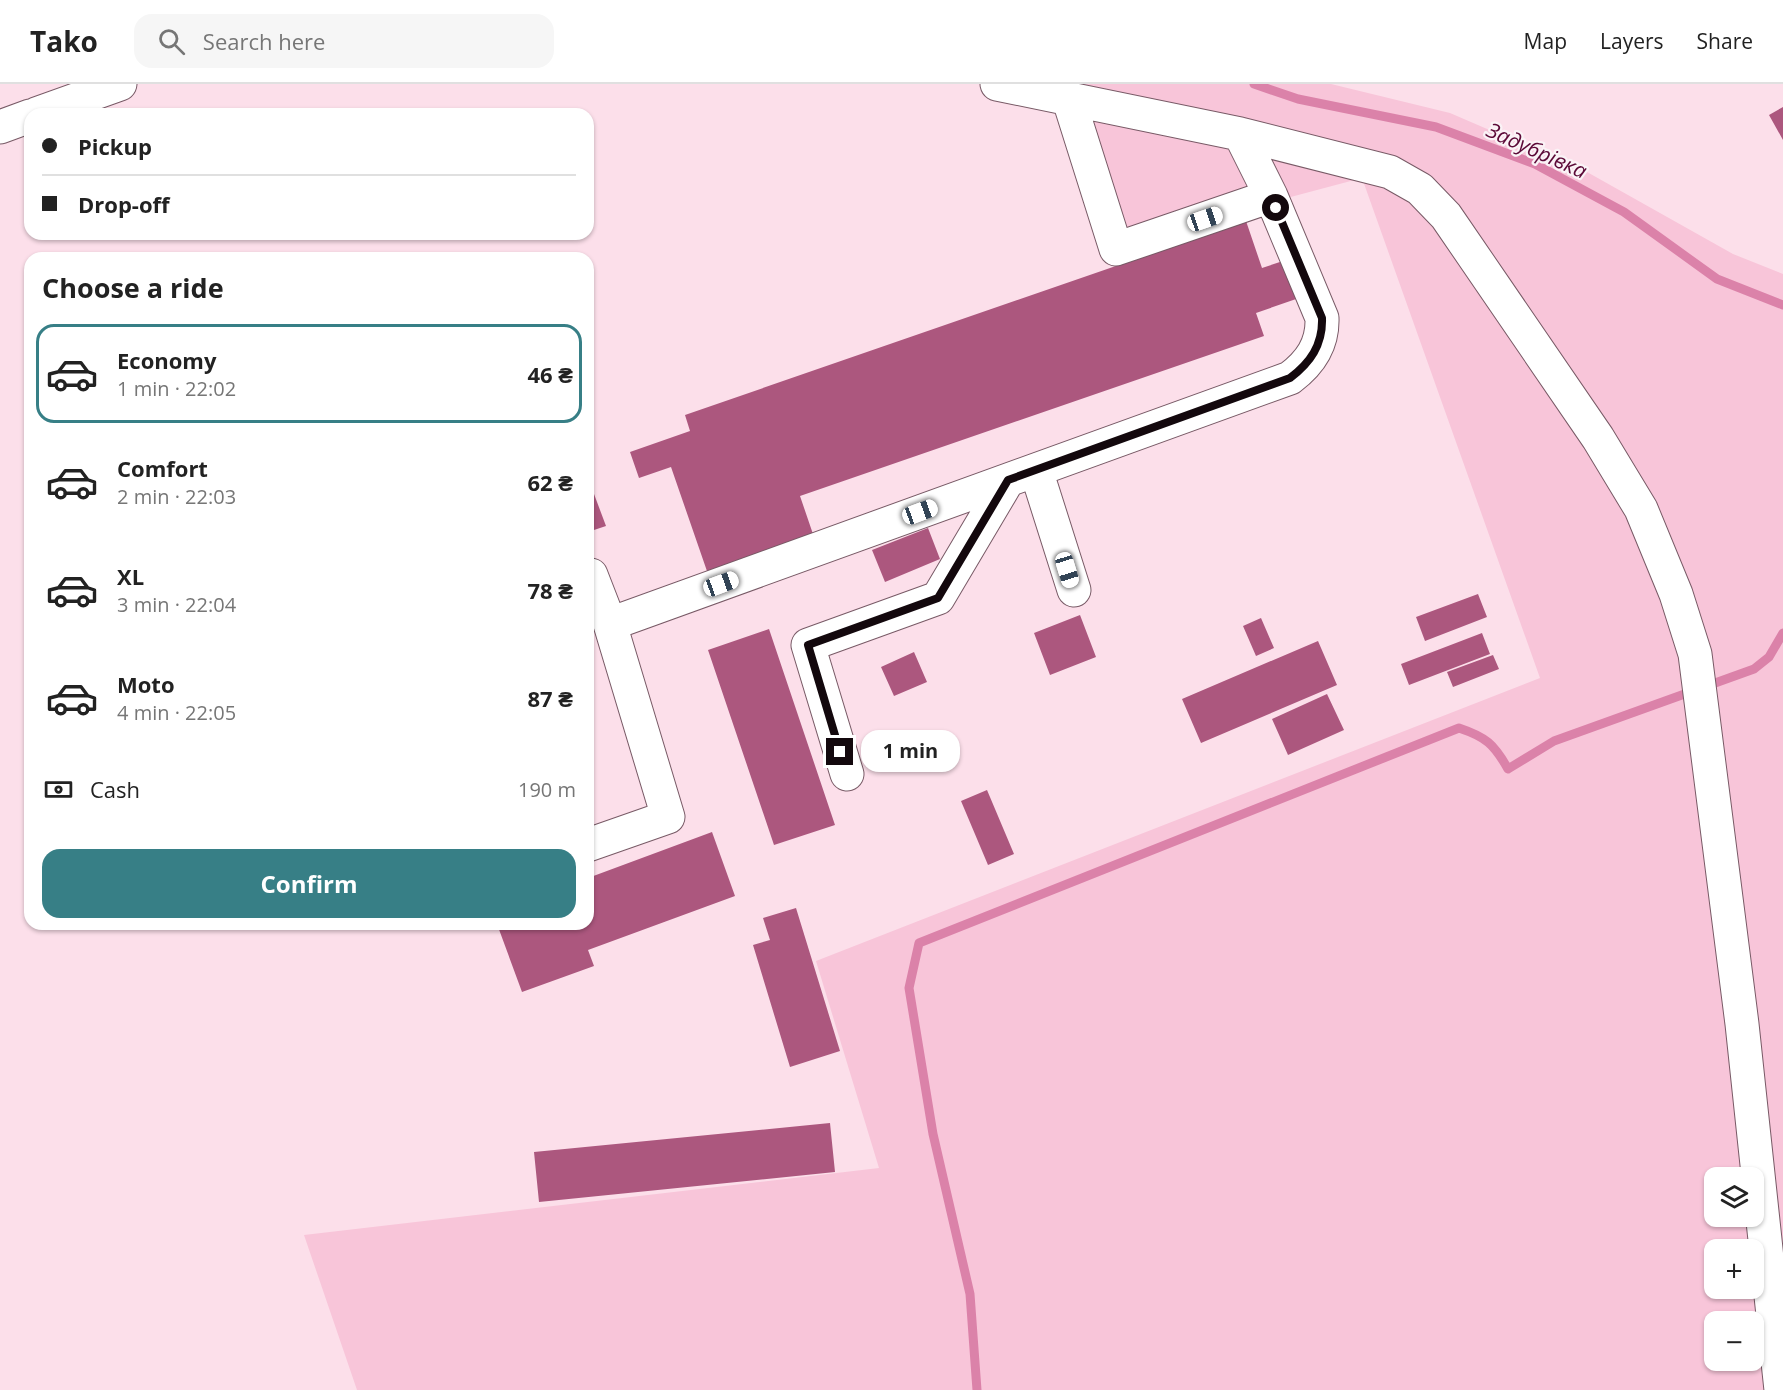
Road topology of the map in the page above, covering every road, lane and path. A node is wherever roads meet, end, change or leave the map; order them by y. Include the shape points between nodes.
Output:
1 (120, 84) edge
2 (997, 84) edge
3 (1069, 100) junction
4 (53, 108) edge
5 (24, 118) edge
6 (0, 127) edge
7 (1240, 134) junction
8 (1271, 196) junction
9 (1022, 475) junction
10 (594, 583) edge
11 (1074, 590) dead end
12 (610, 624) junction
13 (847, 774) dead end
14 (594, 843) edge
15 (1781, 1390) edge

1 - 4 street
2 - 3 street
3 - 7 street
3 - 8 street via 1116,249
5 - 6 street
7 - 8 street
7 - 15 street via 1390,172 1420,189 1446,216 1599,438 1641,509 1676,594 1695,654 1744,1036
8 - 9 street via 1322,318 1317,347 1306,366 1290,378
9 - 11 street
9 - 12 street
9 - 13 street via 938,598 808,645
10 - 12 street
12 - 14 street via 668,817

